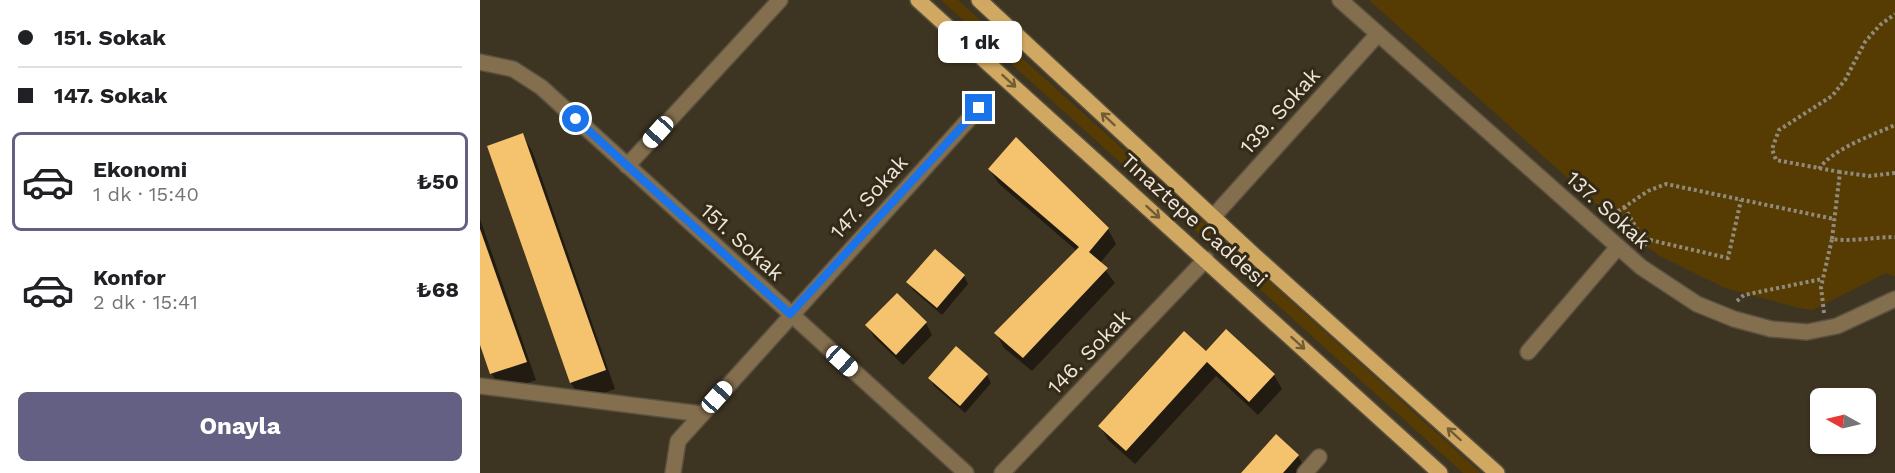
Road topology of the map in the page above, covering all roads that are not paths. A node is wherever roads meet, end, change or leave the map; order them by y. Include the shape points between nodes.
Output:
1 (780, 0) edge
2 (918, 0) edge
3 (979, 0) edge
4 (1340, 0) edge
5 (1378, 34) junction
6 (480, 62) edge
7 (979, 108) dead end
8 (627, 166) junction
9 (1213, 217) junction
10 (1624, 252) junction
11 (1206, 259) junction
12 (1895, 299) edge
13 (790, 314) junction
14 (1528, 352) dead end
15 (480, 386) edge
16 (702, 414) junction
17 (1319, 457) dead end
18 (962, 472) edge
19 (673, 473) edge
20 (1002, 473) edge
21 (1305, 473) edge
22 (1440, 473) edge
23 (1497, 473) edge

1 - 8 street
2 -> 11 main road, Tınaztepe Caddesi
9 -> 3 main road, Tınaztepe Caddesi
4 - 5 street, 137. Sokak
5 - 9 street, 139. Sokak
5 - 10 street, 137. Sokak
6 - 8 street, 151. Sokak via 513,69 542,87
7 - 13 street, 147. Sokak
8 - 13 street, 151. Sokak
23 -> 9 main road, Tınaztepe Caddesi
10 - 12 street, 137. Sokak via 1697,304 1771,329 1807,332 1826,328 1863,316
10 - 14 street
11 - 20 street, 146. Sokak
11 -> 22 main road, Tınaztepe Caddesi
13 - 16 street, 147. Sokak
13 - 18 street, 151. Sokak
15 - 16 street
16 - 19 street, 147. Sokak via 678,441
17 - 21 street

